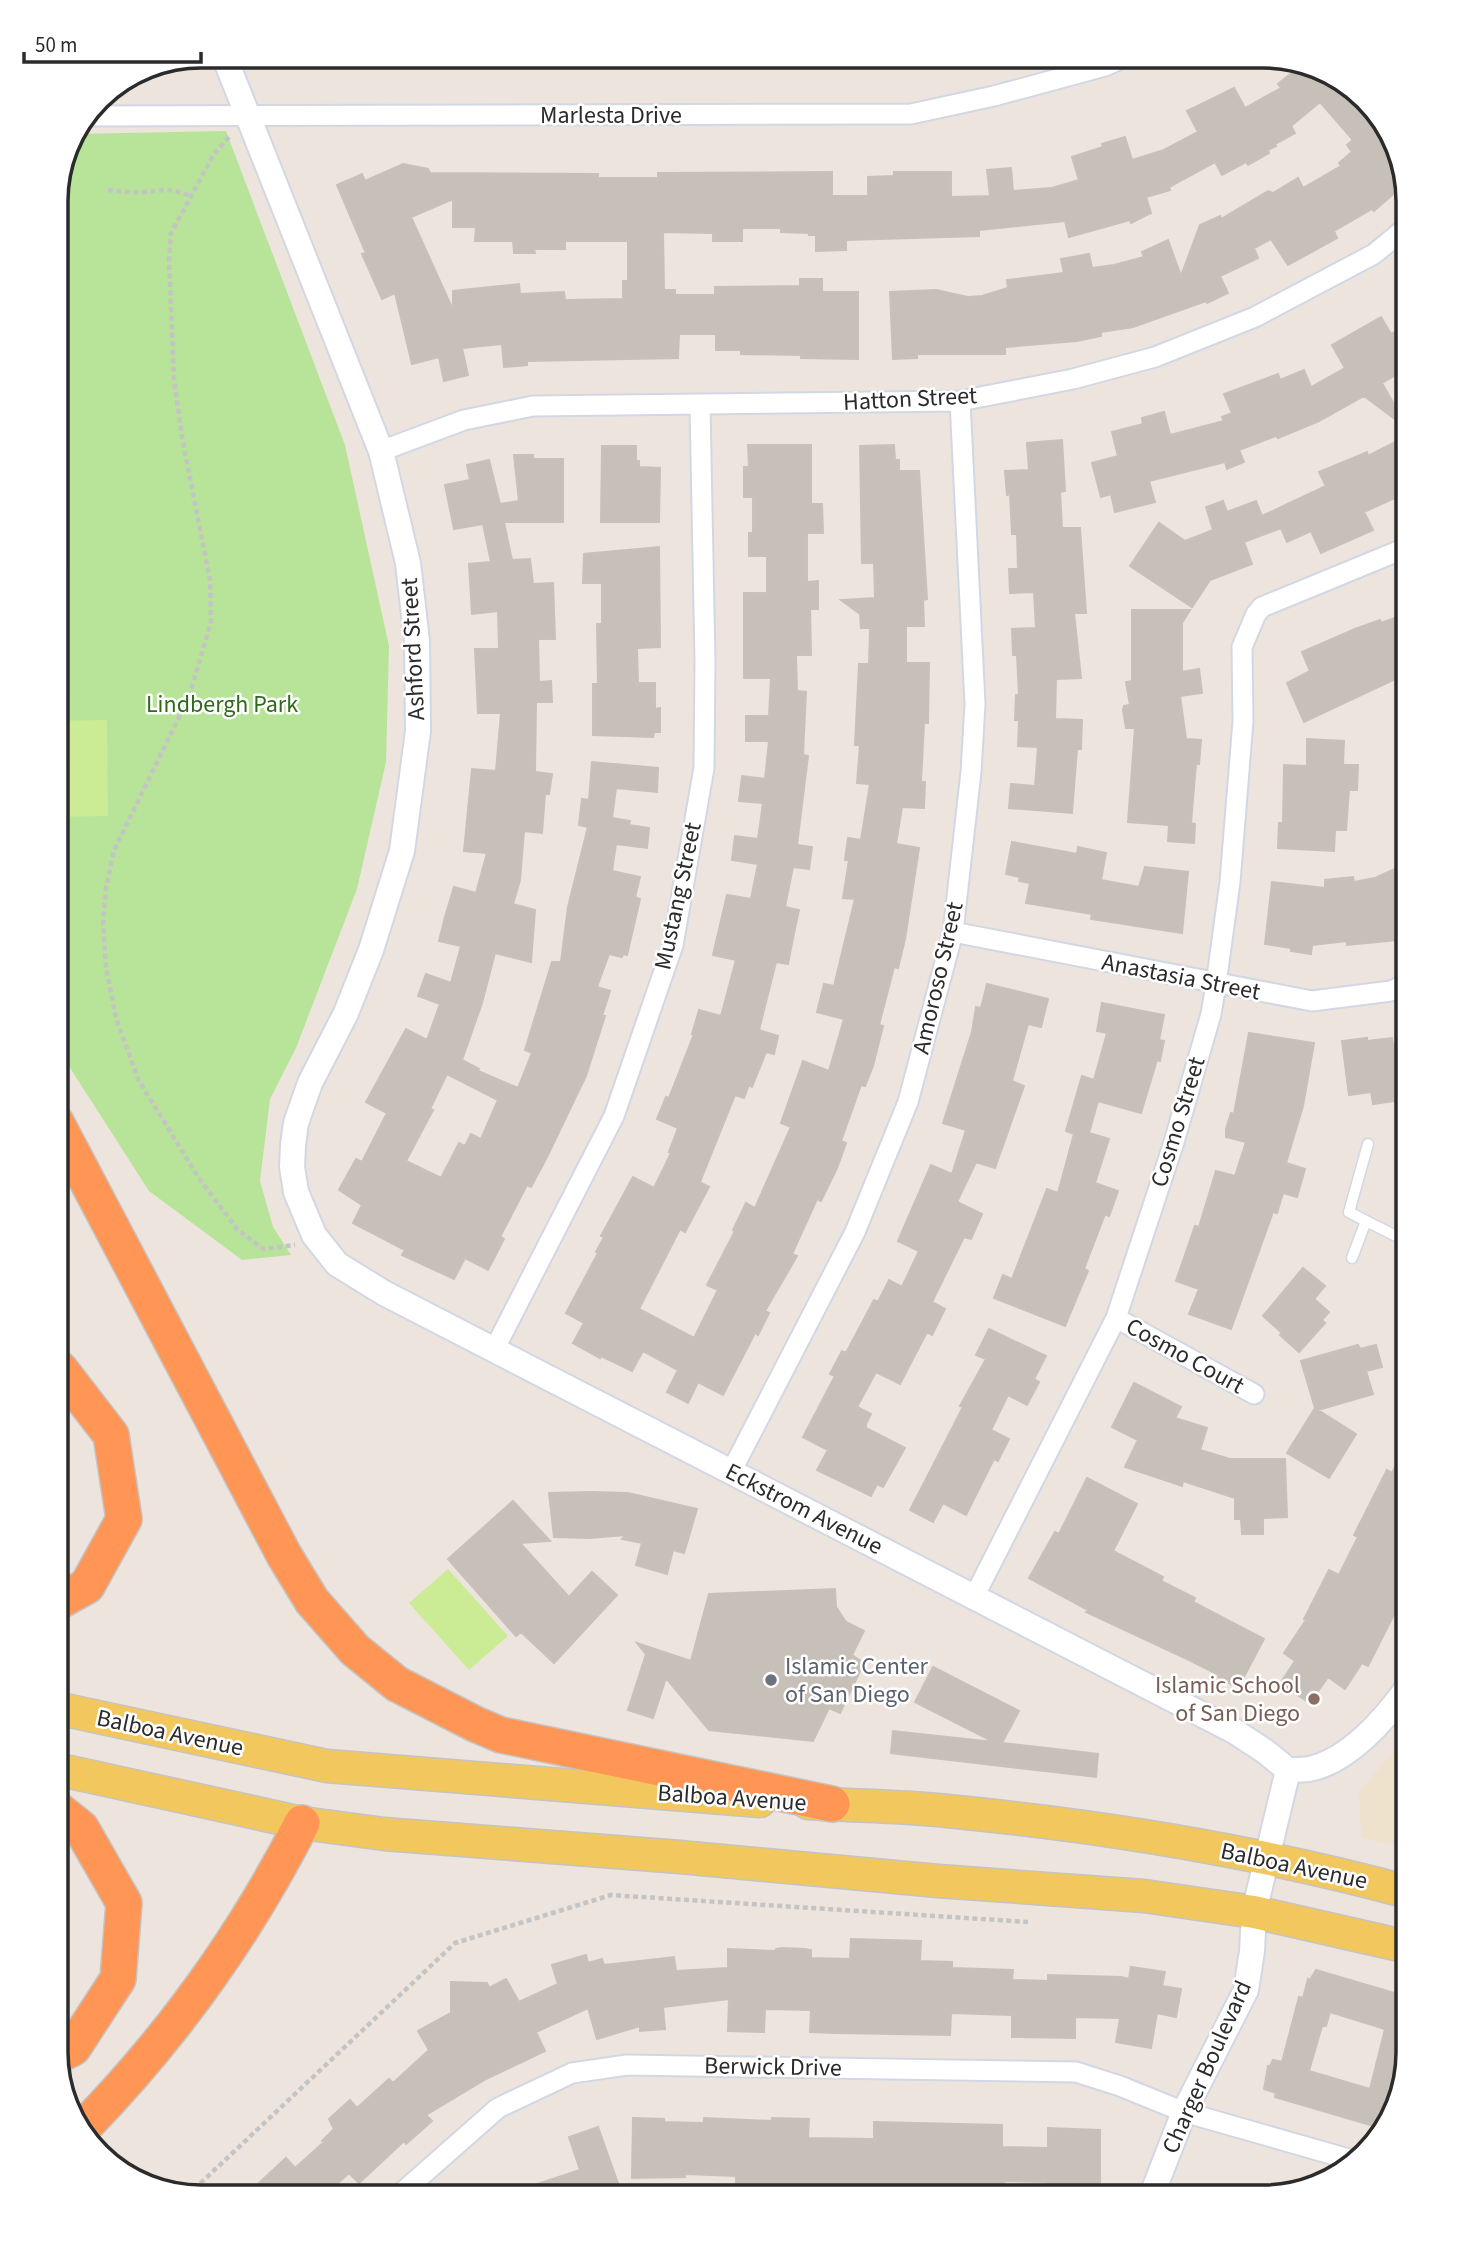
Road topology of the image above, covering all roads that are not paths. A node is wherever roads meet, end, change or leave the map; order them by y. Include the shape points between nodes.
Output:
1 (229, 69) edge
2 (1094, 69) edge
3 (99, 116) edge
4 (249, 116) junction
5 (1396, 236) edge
6 (960, 401) junction
7 (700, 405) junction
8 (381, 451) junction
9 (1396, 553) edge
10 (953, 932) junction
11 (1216, 984) junction
12 (1396, 989) edge
13 (1368, 1144) dead end
14 (68, 1146) edge
15 (1366, 1221) junction
16 (1396, 1236) edge
17 (318, 1241) joint
18 (1352, 1258) dead end
19 (1116, 1318) junction
20 (494, 1350) junction
21 (68, 1380) edge
22 (1254, 1394) dead end
23 (731, 1472) junction
24 (68, 1596) edge
25 (974, 1597) junction
26 (1396, 1704) edge
27 (68, 1711) edge
28 (1288, 1770) junction
29 (68, 1772) edge
30 (832, 1804) junction
31 (68, 1818) edge
32 (302, 1823) junction
33 (1267, 1857) junction
34 (1396, 1889) edge
35 (1255, 1912) junction
36 (1396, 1944) edge
37 (68, 2051) edge
38 (1184, 2112) junction
39 (88, 2122) edge
40 (1343, 2158) edge
41 (412, 2184) edge
42 (1156, 2185) edge

1 - 4 street, Ashford Street
2 - 4 street, Marlesta Drive via 911,114
3 - 4 street, Marlesta Drive
4 - 8 street, Ashford Street
5 - 6 street, Hatton Street via 1374,254 1255,317 1167,352 1073,379
6 - 7 street, Hatton Street
6 - 10 street, Amoroso Street via 975,704
7 - 8 street, Hatton Street via 533,406 464,420
7 - 20 street, Mustang Street via 704,768 673,945 614,1116
8 - 17 street, Ashford Street via 408,563 417,641 418,731 402,850 389,897 346,1013 310,1083 296,1123 292,1167 296,1192
9 - 11 street, Cosmo Street via 1262,607 1242,647 1243,721 1230,882
10 - 11 street, Anastasia Street
10 - 23 street, Amoroso Street via 908,1102 855,1233
11 - 12 street, Anastasia Street via 1312,1001
11 - 19 street, Cosmo Street via 1174,1142
13 - 15 lane via 1349,1212
14 - 30 highway via 284,1555 312,1601 355,1650 397,1684 501,1735
15 - 16 lane
15 - 18 lane
17 - 20 street, Eckstrom Avenue via 337,1264 359,1279
19 - 22 street, Cosmo Court
19 - 25 street, Cosmo Street
20 - 23 street, Eckstrom Avenue
21 - 24 highway via 111,1435 124,1519 87,1586
23 - 25 street, Eckstrom Avenue
25 - 28 street, Eckstrom Avenue via 1234,1731
26 - 28 street via 1361,1740 1334,1759 1309,1769
27 - 30 main road, Balboa Avenue via 327,1766
28 - 33 street, Charger Boulevard
29 - 32 main road
30 - 33 main road, Balboa Avenue via 958,1812 1148,1836
31 - 37 highway via 80,1828 124,1903 118,1979
32 - 35 main road via 384,1834 938,1881 1094,1890
32 - 39 highway via 257,1902 183,2014
33 - 34 main road, Balboa Avenue
33 - 35 street, Charger Boulevard
35 - 36 main road
35 - 38 street, Charger Boulevard via 1246,1990
38 - 40 street, Berwick Drive
38 - 41 street, Berwick Drive via 1076,2072 627,2065 572,2073 498,2108
38 - 42 street, Charger Boulevard

